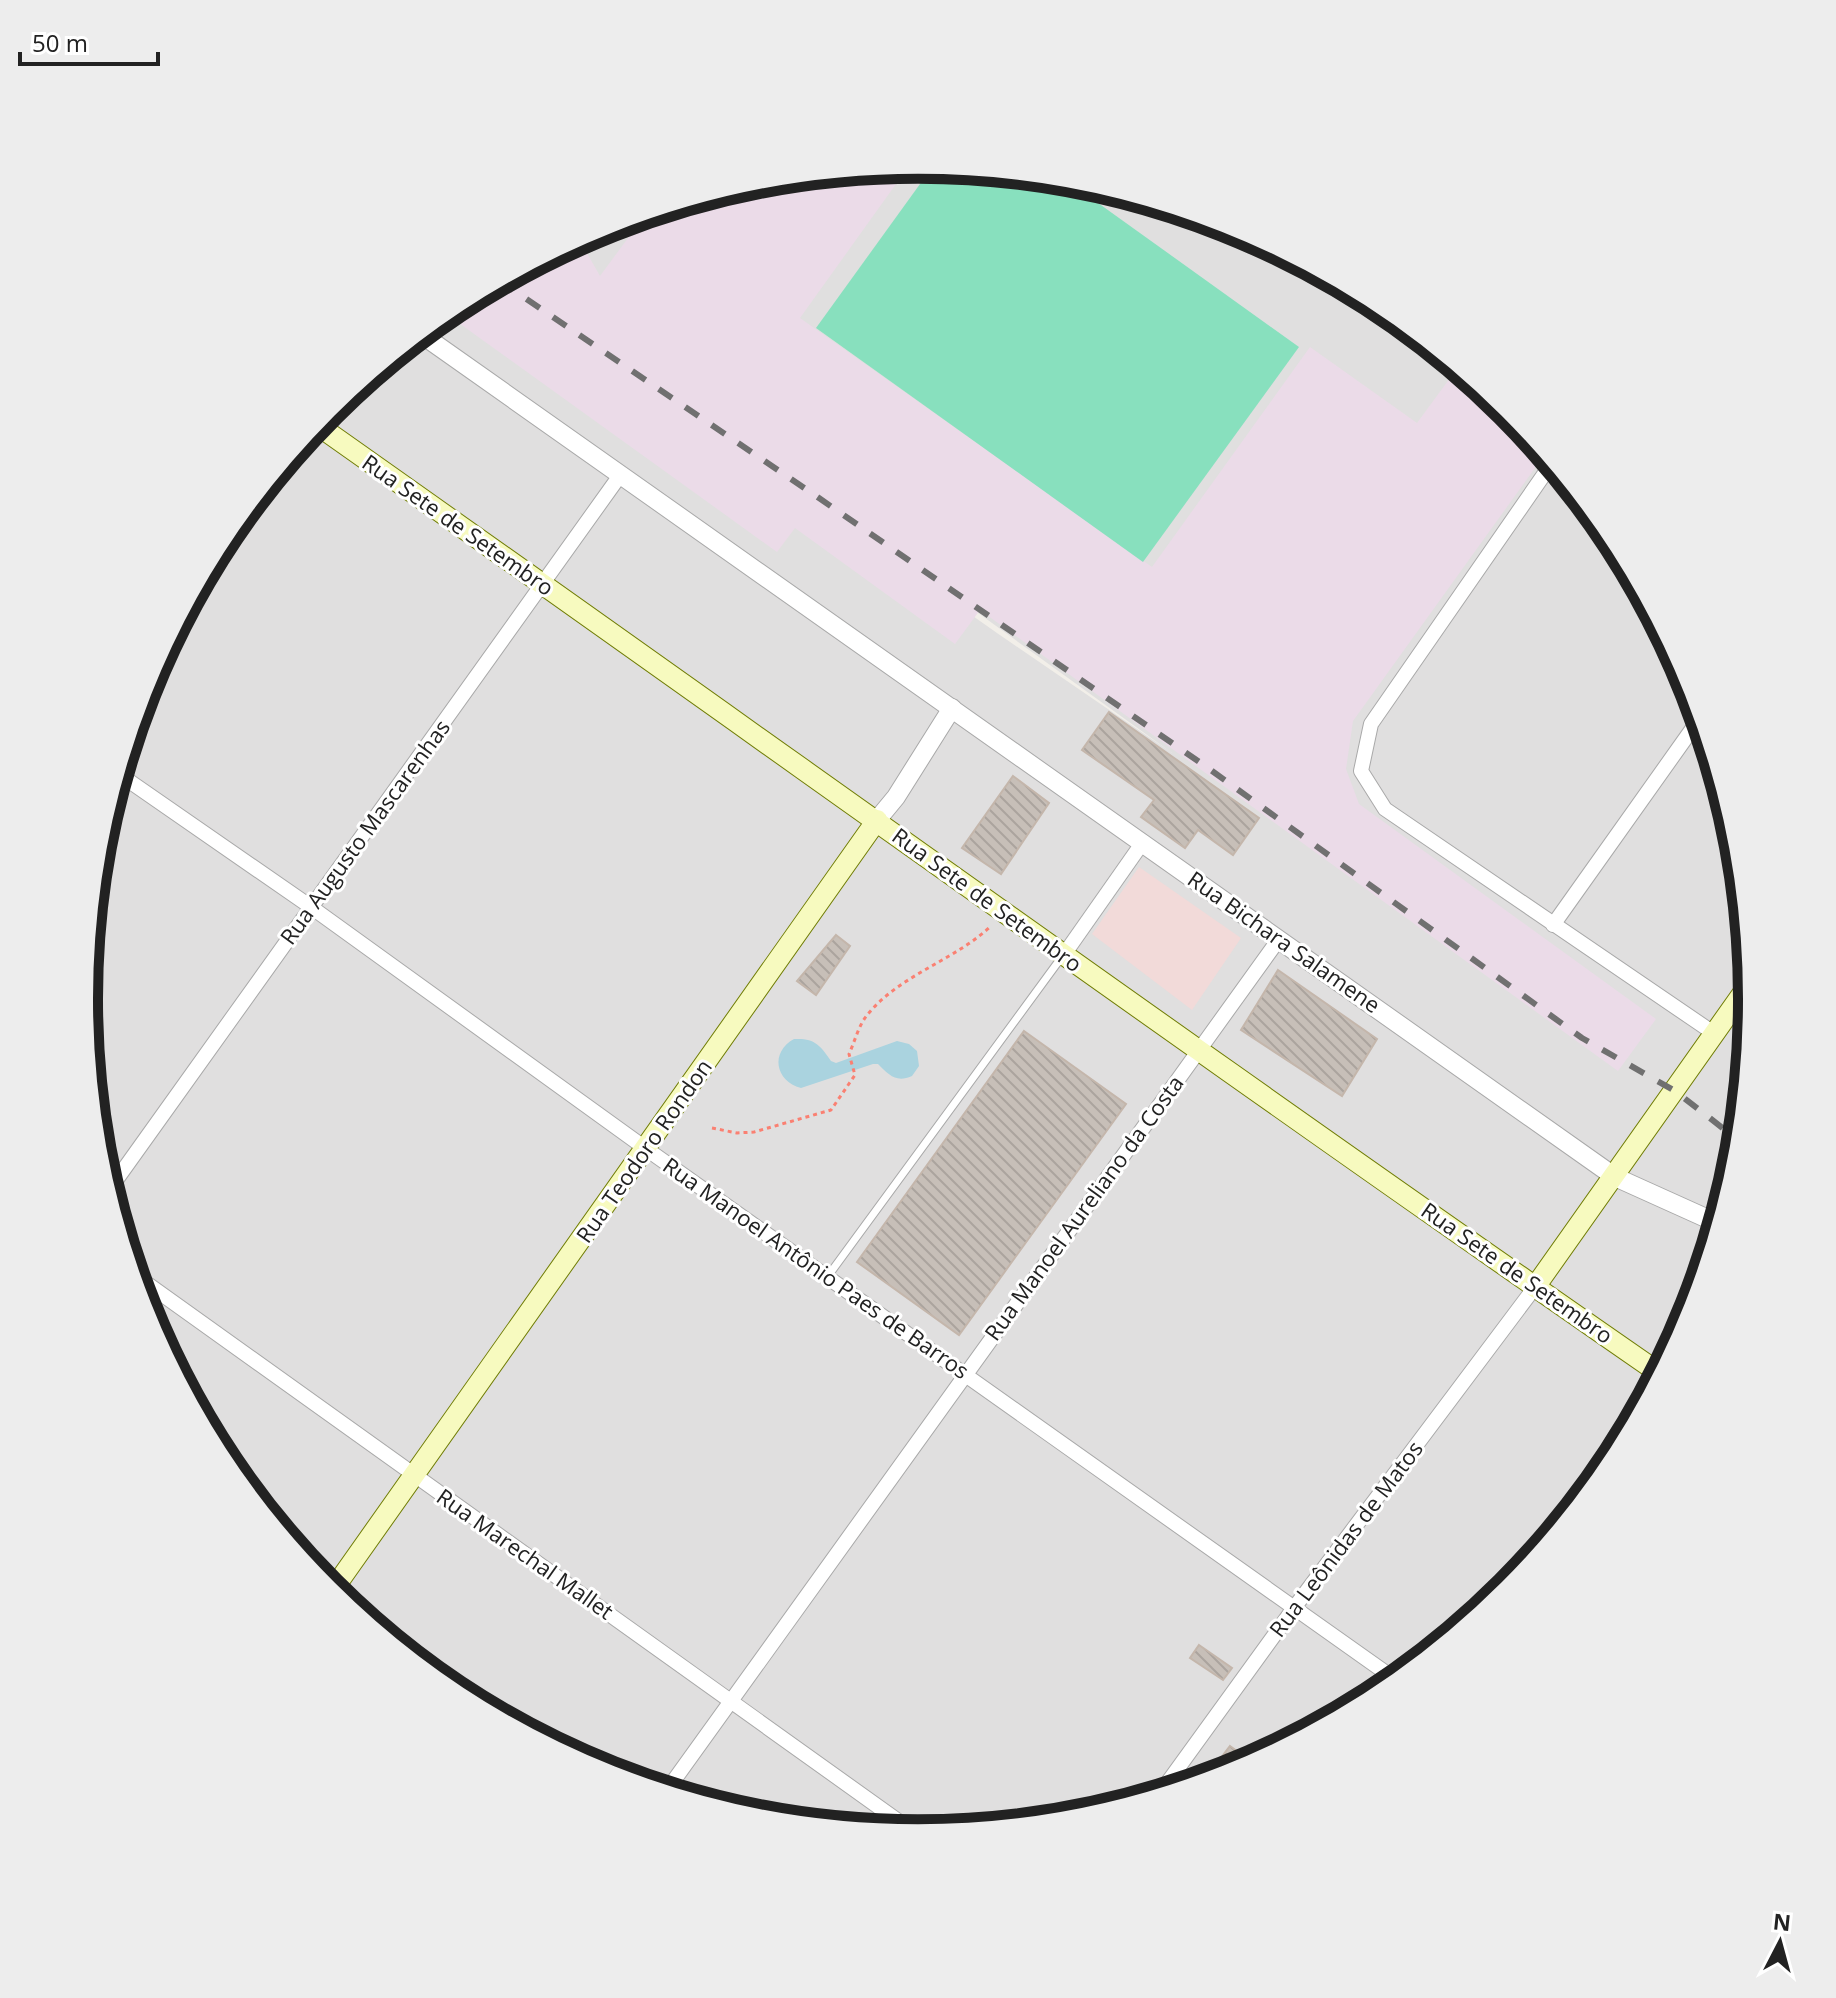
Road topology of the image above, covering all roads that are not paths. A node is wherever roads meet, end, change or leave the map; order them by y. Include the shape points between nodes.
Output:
1 (430, 340) edge
2 (326, 431) edge
3 (1546, 472) edge
4 (621, 474) junction
5 (542, 584) junction
6 (952, 708) junction
7 (1692, 729) edge
8 (128, 780) edge
9 (877, 820) junction
10 (1143, 842) junction
11 (311, 907) junction
12 (1553, 925) junction
13 (1279, 939) junction
14 (1063, 956) junction
15 (1738, 1001) edge
16 (1715, 1034) junction
17 (1198, 1048) junction
18 (645, 1148) junction
19 (118, 1177) edge
20 (1615, 1177) junction
21 (1708, 1219) edge
22 (828, 1276) junction
23 (150, 1286) edge
24 (1535, 1287) junction
25 (1650, 1367) edge
26 (965, 1373) junction
27 (414, 1475) junction
28 (339, 1580) edge
29 (1294, 1608) junction
30 (1386, 1673) edge
31 (730, 1701) junction
32 (1170, 1779) edge
33 (673, 1781) edge
34 (894, 1818) edge

1 - 4 street, Rua Bichara Salamene
2 - 5 main road, Rua Sete de Setembro
3 - 12 street via 1371,724 1361,771 1385,809
4 - 5 street, Rua Augusto Mascarenhas
4 - 6 street, Rua Bichara Salamene
5 - 9 main road, Rua Sete de Setembro
5 - 11 street, Rua Augusto Mascarenhas
6 - 9 street, Rua Teodoro Rondon
6 - 10 street, Rua Bichara Salamene
7 - 12 street
8 - 11 street, Rua Manoel Antônio Paes de Barros
9 - 14 main road, Rua Sete de Setembro
9 - 18 main road, Rua Teodoro Rondon
10 - 13 street, Rua Bichara Salamene
10 - 14 street
11 - 18 street, Rua Manoel Antônio Paes de Barros
11 - 19 street, Rua Augusto Mascarenhas
12 - 16 street
13 - 17 street, Rua Manoel Aureliano da Costa
13 - 20 street, Rua Bichara Salamene
14 - 17 main road, Rua Sete de Setembro
14 - 22 lane
15 - 16 main road
16 - 20 main road
17 - 24 main road, Rua Sete de Setembro
17 - 26 street, Rua Manoel Aureliano da Costa
18 - 22 street, Rua Manoel Antônio Paes de Barros
18 - 27 main road, Rua Teodoro Rondon
20 - 21 street, Rua Bichara Salamene
20 - 24 main road
22 - 26 street, Rua Manoel Antônio Paes de Barros
23 - 27 street, Rua Marechal Mallet
24 - 25 main road, Rua Sete de Setembro
24 - 29 street, Rua Leônidas de Matos
26 - 29 street, Rua Manoel Antônio Paes de Barros
26 - 31 street, Rua Manoel Aureliano da Costa
27 - 28 main road, Rua Teodoro Rondon
27 - 31 street, Rua Marechal Mallet
29 - 30 street, Rua Manoel Antônio Paes de Barros
29 - 32 street, Rua Leônidas de Matos
31 - 33 street, Rua Manoel Aureliano da Costa
31 - 34 street, Rua Marechal Mallet

